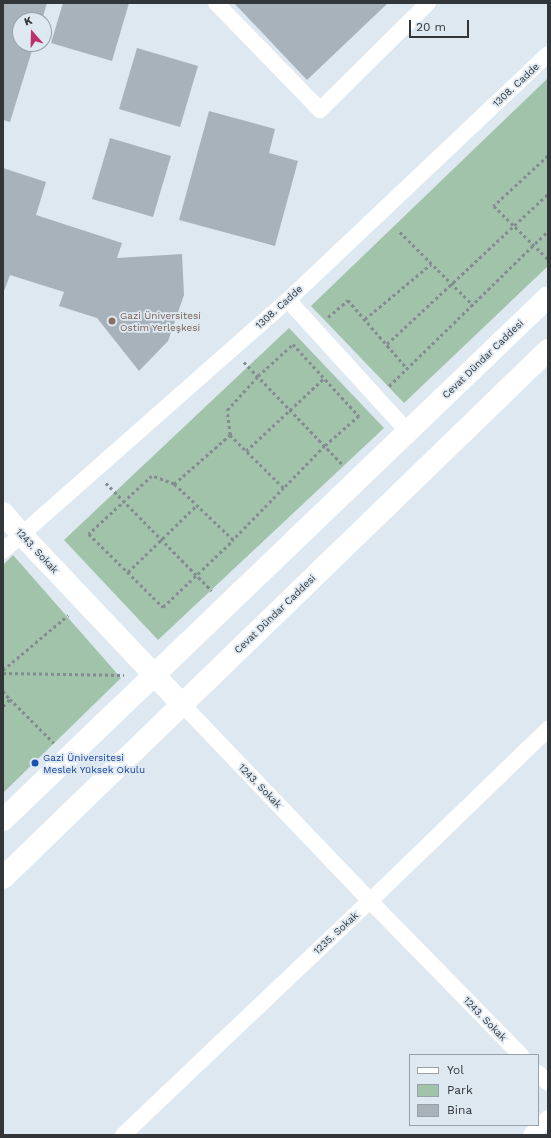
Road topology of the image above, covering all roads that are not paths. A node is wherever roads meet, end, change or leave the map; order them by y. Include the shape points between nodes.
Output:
1 (216, 3) edge
2 (424, 4) edge
3 (548, 54) edge
4 (548, 297) edge
5 (288, 300) junction
6 (548, 350) edge
7 (408, 432) junction
8 (3, 513) edge
9 (21, 534) junction
10 (3, 551) edge
11 (155, 675) junction
12 (182, 704) junction
13 (548, 729) edge
14 (3, 820) edge
15 (3, 878) edge
16 (370, 901) junction
17 (520, 1054) edge
18 (539, 1074) edge
19 (548, 1083) edge
20 (548, 1118) edge
21 (123, 1135) edge
22 (531, 1135) edge

1 - 2 street via 320,110
3 - 5 street, 1308. Cadde
4 - 7 street, Cevat Dündar Caddesi
5 - 7 street
5 - 9 street, 1308. Cadde
6 - 12 street, Cevat Dündar Caddesi
7 - 11 street, Cevat Dündar Caddesi
8 - 9 street, 1243. Sokak
9 - 10 street, 1308. Cadde
9 - 11 street, 1243. Sokak
11 - 12 street, 1243. Sokak
11 - 14 street, Cevat Dündar Caddesi
12 - 15 street, Cevat Dündar Caddesi
12 - 16 street, 1243. Sokak
13 - 16 street, 1235. Sokak
16 - 17 street, 1243. Sokak
16 - 21 street, 1235. Sokak
18 - 19 street
20 - 22 street

